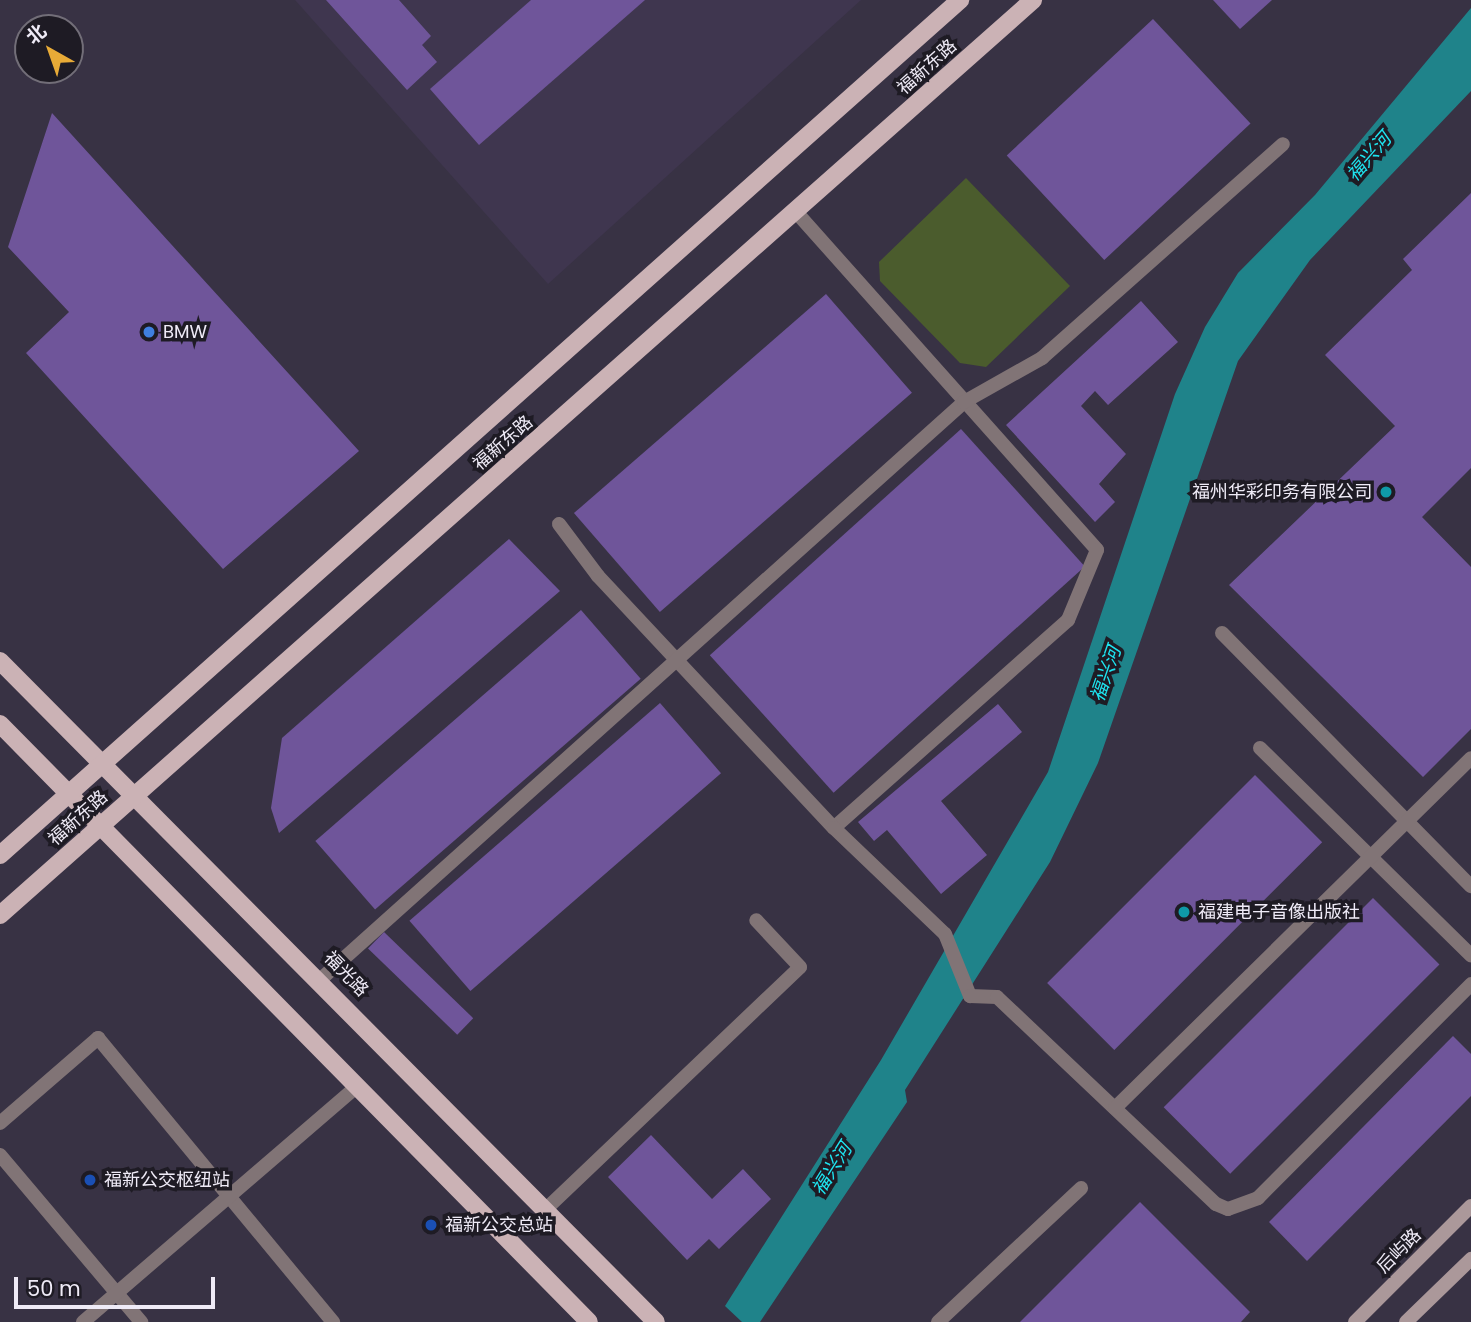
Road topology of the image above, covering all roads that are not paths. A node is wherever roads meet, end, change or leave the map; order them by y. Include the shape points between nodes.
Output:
1 (961, 0) edge
2 (1033, 0) edge
3 (1283, 144) dead end
4 (797, 213) junction
5 (964, 402) junction
6 (559, 524) dead end
7 (1222, 633) dead end
8 (677, 660) junction
9 (0, 661) edge
10 (0, 723) edge
11 (1260, 748) dead end
12 (1471, 758) edge
13 (105, 762) junction
14 (70, 792) junction
15 (138, 793) junction
16 (1406, 822) junction
17 (102, 824) junction
18 (834, 828) junction
19 (0, 855) edge
20 (1373, 855) junction
21 (1471, 887) edge
22 (0, 915) edge
23 (756, 920) dead end
24 (1471, 955) edge
25 (321, 978) junction
26 (1471, 984) edge
27 (356, 1087) junction
28 (1115, 1108) junction
29 (0, 1123) edge
30 (0, 1155) edge
31 (1082, 1188) dead end
32 (230, 1196) junction
33 (1471, 1206) edge
34 (545, 1210) junction
35 (1471, 1259) edge
36 (117, 1293) junction
37 (83, 1322) edge
38 (141, 1322) edge
39 (333, 1322) edge
40 (589, 1322) edge
41 (656, 1322) edge
42 (938, 1322) edge
43 (1355, 1322) edge
44 (1406, 1322) edge

1 - 13 main road, 福新东路
2 - 4 main road, 福新东路
3 - 5 lane via 1042,358
4 - 5 lane
4 - 15 main road, 福新东路
5 - 8 lane
5 - 18 lane via 1097,550 1068,620
6 - 8 lane
7 - 16 lane
8 - 18 lane
8 - 25 lane
9 - 13 main road, 福光路
10 - 14 main road
11 - 20 lane
12 - 16 lane
13 - 14 main road, 福新东路
13 - 15 main road, 福光路
14 - 17 main road
14 - 19 main road, 福新东路
15 - 17 main road, 福新东路
15 - 25 main road, 福光路
16 - 20 lane
16 - 21 lane
17 - 22 main road, 福新东路
17 - 27 main road
18 - 28 lane via 945,934 970,996 997,997
20 - 24 lane
20 - 28 lane
23 - 34 lane via 800,967
25 - 34 main road, 福光路
26 - 28 lane via 1243,1207 1216,1204
27 - 32 lane
27 - 40 main road
29 - 32 lane via 99,1038
30 - 36 lane
31 - 42 lane
32 - 36 lane
32 - 39 lane
33 - 43 main road, 后屿路
34 - 41 main road, 福光路
35 - 44 main road
36 - 37 lane
36 - 38 lane

